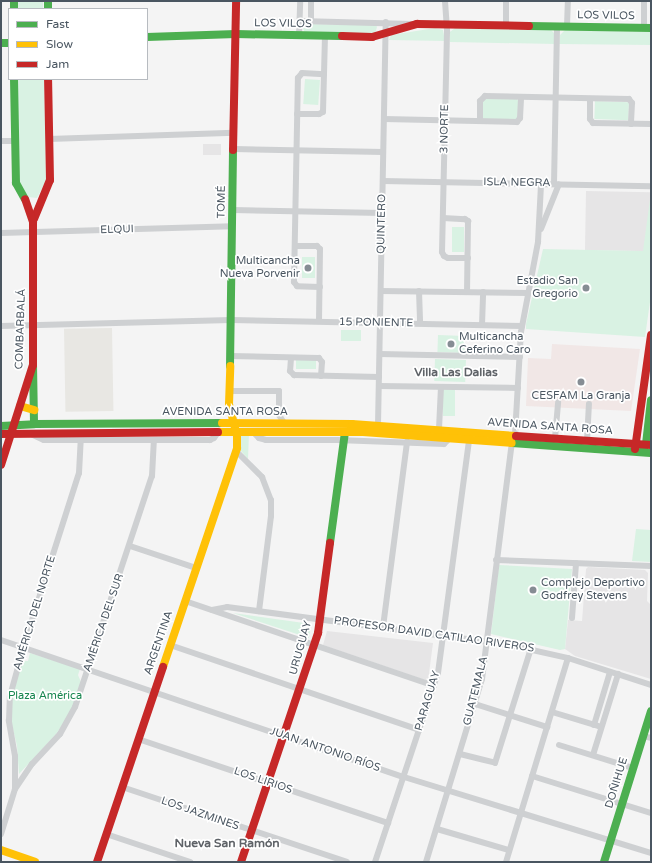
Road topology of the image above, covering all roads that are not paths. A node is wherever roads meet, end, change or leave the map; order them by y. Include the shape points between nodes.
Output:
1 (236, 1) edge
2 (300, 1) edge
3 (312, 1) edge
4 (445, 1) edge
5 (506, 1) edge
6 (568, 1) edge
7 (644, 1) edge
8 (300, 21) junction
9 (311, 21) junction
10 (386, 22) junction
11 (417, 24) junction
12 (445, 24) junction
13 (506, 25) junction
14 (557, 26) junction
15 (567, 26) junction
16 (648, 28) edge
17 (236, 34) junction
18 (386, 34) junction
19 (299, 36) junction
20 (325, 36) junction
21 (148, 37) edge
22 (324, 74) junction
23 (14, 80) edge
24 (48, 80) edge
25 (521, 97) junction
26 (556, 98) junction
27 (590, 99) junction
28 (297, 114) junction
29 (384, 120) junction
30 (445, 121) junction
31 (480, 121) junction
32 (631, 124) junction
33 (651, 124) edge
34 (234, 133) junction
35 (49, 139) junction
36 (1, 141) edge
37 (15, 141) junction
38 (234, 149) junction
39 (297, 150) junction
40 (383, 152) junction
41 (383, 180) junction
42 (444, 182) junction
43 (540, 184) junction
44 (557, 184) junction
45 (651, 186) edge
46 (42, 198) junction
47 (25, 199) junction
48 (233, 210) junction
49 (296, 211) junction
50 (382, 213) junction
51 (443, 218) junction
52 (33, 222) junction
53 (232, 226) junction
54 (33, 232) junction
55 (1, 233) edge
56 (539, 235) junction
57 (295, 246) junction
58 (468, 258) junction
59 (320, 287) junction
60 (381, 291) junction
61 (419, 291) junction
62 (467, 292) junction
63 (483, 292) junction
64 (528, 293) junction
65 (231, 320) junction
66 (319, 321) junction
67 (380, 323) junction
68 (420, 323) junction
69 (33, 325) junction
70 (482, 325) junction
71 (1, 326) edge
72 (522, 326) junction
73 (651, 335) edge
74 (380, 354) junction
75 (230, 356) junction
76 (520, 357) junction
77 (291, 358) junction
78 (32, 365) junction
79 (321, 376) junction
80 (379, 377) junction
81 (379, 386) junction
82 (441, 387) junction
83 (518, 388) junction
84 (230, 391) junction
85 (558, 402) dead end
86 (589, 404) dead end
87 (651, 404) edge
88 (20, 406) junction
89 (34, 410) junction
90 (279, 415) junction
91 (230, 422) junction
92 (274, 423) junction
93 (284, 423) junction
94 (34, 424) junction
95 (352, 424) junction
96 (13, 425) junction
97 (378, 425) junction
98 (1, 426) edge
99 (439, 429) junction
100 (448, 430) junction
101 (223, 431) junction
102 (236, 431) junction
103 (30, 433) junction
104 (1, 434) edge
105 (10, 434) junction
106 (344, 436) junction
107 (451, 438) junction
108 (555, 438) junction
109 (513, 439) junction
110 (81, 440) junction
111 (154, 440) junction
112 (468, 440) junction
113 (587, 441) junction
114 (407, 442) junction
115 (648, 444) edge
116 (637, 449) junction
117 (236, 451) junction
118 (651, 453) edge
119 (1, 463) edge
120 (130, 546) junction
121 (496, 560) junction
122 (576, 563) junction
123 (651, 566) edge
124 (196, 568) junction
125 (185, 601) junction
126 (212, 610) junction
127 (259, 611) junction
128 (572, 618) dead end
129 (321, 619) junction
130 (383, 627) junction
131 (443, 635) junction
132 (1, 640) edge
133 (488, 641) junction
134 (170, 645) junction
135 (315, 645) junction
136 (23, 647) junction
137 (531, 648) junction
138 (568, 658) junction
139 (88, 669) junction
140 (610, 672) junction
141 (618, 674) junction
142 (651, 685) edge
143 (434, 686) junction
144 (300, 689) junction
145 (154, 692) junction
146 (475, 704) junction
147 (651, 711) edge
148 (552, 712) junction
149 (510, 716) junction
150 (594, 725) junction
151 (547, 727) junction
152 (602, 728) junction
153 (420, 730) junction
154 (284, 736) junction
155 (647, 737) edge
156 (138, 739) junction
157 (559, 744) dead end
158 (460, 754) junction
159 (593, 755) junction
160 (633, 768) junction
161 (532, 776) junction
162 (404, 777) junction
163 (268, 783) junction
164 (122, 787) junction
165 (15, 789) junction
166 (448, 791) junction
167 (622, 804) junction
168 (521, 813) junction
169 (651, 814) edge
170 (388, 823) junction
171 (437, 829) junction
172 (252, 831) junction
173 (1, 834) edge
174 (106, 834) junction
175 (611, 841) junction
176 (1, 850) edge
177 (509, 850) junction
178 (651, 853) edge
179 (35, 862) edge
180 (97, 862) edge
181 (190, 862) edge
182 (241, 862) edge
183 (347, 862) edge
184 (375, 862) edge
185 (426, 862) edge
186 (506, 862) edge
187 (604, 862) edge

1 - 17 main road, TOMÉ
2 - 8 street
3 - 9 street
4 - 12 street, 3 NORTE
5 - 13 street
6 - 15 street
7 - 16 street
8 - 9 street, LOS VILOS
8 - 19 street
9 - 10 street, LOS VILOS
10 - 11 street, LOS VILOS
10 - 18 street, QUINTERO
11 - 12 main road, LOS VILOS
11 - 18 main road, LOS VILOS
12 - 13 main road, LOS VILOS
12 - 30 street, 3 NORTE
13 - 14 main road, LOS VILOS
14 - 15 main road, LOS VILOS
14 - 26 street
15 - 16 main road, LOS VILOS
17 - 19 main road, LOS VILOS
17 - 21 main road, LOS VILOS
17 - 34 main road, TOMÉ
18 - 20 main road, LOS VILOS via 372,37
18 - 29 street, QUINTERO
19 - 20 main road, LOS VILOS
20 - 22 street
22 - 28 street via 323,112
22 - 28 street via 298,75
23 - 37 main road, COMBARBALÁ
24 - 35 main road, COMBARBALÁ
25 - 26 street
25 - 31 street via 483,97 480,101
25 - 31 street via 518,122
26 - 27 street
26 - 44 street
27 - 32 street via 592,122
27 - 32 street via 629,100 632,103
28 - 39 street
29 - 30 street
29 - 40 street, QUINTERO
30 - 31 street
30 - 42 street, 3 NORTE
32 - 33 street
34 - 35 street
34 - 38 main road, TOMÉ
35 - 46 main road, COMBARBALÁ via 50,180
36 - 37 street
37 - 47 main road, COMBARBALÁ via 16,183
38 - 39 street
38 - 48 main road, TOMÉ
39 - 40 street
39 - 49 street
40 - 41 street, QUINTERO
41 - 42 street, ISLA NEGRA
41 - 50 street, QUINTERO
42 - 43 street, ISLA NEGRA
42 - 51 street, 3 NORTE
43 - 44 street, ISLA NEGRA
43 - 56 street
44 - 45 street, ISLA NEGRA
44 - 56 street
46 - 47 main road via 33,201
46 - 52 main road, COMBARBALÁ
47 - 52 main road, COMBARBALÁ
48 - 49 street
48 - 53 main road, TOMÉ
49 - 50 street
49 - 57 street
50 - 60 street, QUINTERO
51 - 58 street via 468,221
51 - 58 street, 3 NORTE via 444,256
52 - 54 main road, COMBARBALÁ
53 - 54 street, ELQUI
53 - 65 main road, TOMÉ
54 - 55 street, ELQUI
54 - 69 main road, COMBARBALÁ
56 - 64 street, GUATEMALA
57 - 59 street via 295,284
57 - 59 street via 317,246 320,249
58 - 62 street
59 - 66 street
60 - 61 street
60 - 67 street, QUINTERO
61 - 62 street
61 - 68 street
62 - 63 street
63 - 64 street
63 - 70 street
64 - 72 street, GUATEMALA
65 - 66 street, 15 PONIENTE
65 - 69 street, 15 PONIENTE
65 - 75 main road, TOMÉ
66 - 67 street, 15 PONIENTE
67 - 68 street, 15 PONIENTE
67 - 74 street, QUINTERO
68 - 70 street, 15 PONIENTE
69 - 71 street, 15 PONIENTE
69 - 78 main road, COMBARBALÁ
70 - 72 street, 15 PONIENTE
72 - 76 street, GUATEMALA
73 - 116 main road
74 - 76 street
74 - 80 street, QUINTERO
75 - 77 street
75 - 84 main road, TOMÉ
76 - 83 street, GUATEMALA
77 - 79 street via 292,374
77 - 79 street via 319,358
78 - 88 main road, COMBARBALÁ
78 - 89 main road
79 - 80 street
80 - 81 street, QUINTERO
81 - 82 street
81 - 97 street, QUINTERO
82 - 83 street
82 - 99 street
83 - 109 street, GUATEMALA
84 - 90 street via 279,391
84 - 91 main road, TOMÉ
85 - 108 street
86 - 113 street
87 - 115 main road
88 - 89 main road
88 - 96 main road, COMBARBALÁ
89 - 94 main road
90 - 92 street
90 - 93 street
91 - 92 main road, AVENIDA SANTA ROSA
91 - 94 main road, AVENIDA SANTA ROSA
91 - 101 main road, TOMÉ
91 - 102 main road, TOMÉ
92 - 93 main road, AVENIDA SANTA ROSA
93 - 95 main road, AVENIDA SANTA ROSA
94 - 96 main road, AVENIDA SANTA ROSA
95 - 97 main road, AVENIDA SANTA ROSA
95 - 106 main road
96 - 98 main road, AVENIDA SANTA ROSA
96 - 105 main road, COMBARBALÁ
97 - 99 main road, AVENIDA SANTA ROSA
99 - 100 main road, AVENIDA SANTA ROSA
100 - 107 street
100 - 109 main road, AVENIDA SANTA ROSA
101 - 102 main road, AVENIDA SANTA ROSA
101 - 103 main road, AVENIDA SANTA ROSA
101 - 111 street, AVENIDA SANTA ROSA via 211,440
102 - 106 main road, AVENIDA SANTA ROSA
102 - 117 main road, ARGENTINA
103 - 105 main road, AVENIDA SANTA ROSA
103 - 110 street, AVENIDA SANTA ROSA via 42,440
104 - 105 main road, AVENIDA SANTA ROSA
105 - 119 main road, COMBARBALÁ
106 - 107 main road, AVENIDA SANTA ROSA
106 - 114 street, AVENIDA SANTA ROSA
106 - 129 main road, URUGUAY
107 - 112 main road, AVENIDA SANTA ROSA
107 - 114 street, AVENIDA SANTA ROSA via 444,444
108 - 109 main road, AVENIDA SANTA ROSA
108 - 113 main road, AVENIDA SANTA ROSA
109 - 112 main road, AVENIDA SANTA ROSA
109 - 116 main road, AVENIDA SANTA ROSA
109 - 121 street, GUATEMALA
110 - 111 street, AVENIDA SANTA ROSA
110 - 136 street, AMÉRICA DEL NORTE via 79,473
111 - 120 street, AMÉRICA DEL SUR via 153,472
112 - 131 street, PARAGUAY
113 - 116 main road, AVENIDA SANTA ROSA
114 - 130 street
115 - 116 main road, AVENIDA SANTA ROSA
116 - 118 main road, AVENIDA SANTA ROSA
117 - 124 main road, ARGENTINA
117 - 127 street via 262,477 271,500
120 - 124 street
120 - 139 street, AMÉRICA DEL SUR
121 - 122 street
121 - 133 street, GUATEMALA
122 - 123 street
122 - 128 street
124 - 125 main road, ARGENTINA
125 - 126 street, PROFESOR DAVID CATILAO RIVEROS
125 - 134 main road, ARGENTINA
126 - 127 street, PROFESOR DAVID CATILAO RIVEROS via 227,607
126 - 135 street, PROFESOR DAVID CATILAO RIVEROS
127 - 129 street, PROFESOR DAVID CATILAO RIVEROS
129 - 130 street, PROFESOR DAVID CATILAO RIVEROS
129 - 135 main road, URUGUAY
130 - 131 street, PROFESOR DAVID CATILAO RIVEROS
131 - 133 street, PROFESOR DAVID CATILAO RIVEROS
131 - 143 street, PARAGUAY
132 - 136 street, JUAN ANTONIO RÍOS
133 - 137 street, PROFESOR DAVID CATILAO RIVEROS
133 - 146 street, GUATEMALA
134 - 144 street
134 - 145 main road, ARGENTINA
135 - 143 street, PROFESOR DAVID CATILAO RIVEROS
135 - 144 main road, URUGUAY
136 - 139 street, JUAN ANTONIO RÍOS
136 - 165 street, AMÉRICA DEL NORTE via 9,704
137 - 138 street, PROFESOR DAVID CATILAO RIVEROS
137 - 149 street
138 - 140 street, PROFESOR DAVID CATILAO RIVEROS
138 - 148 street
139 - 145 street, JUAN ANTONIO RÍOS
139 - 165 street, AMÉRICA DEL SUR via 75,707 64,728 32,764
140 - 141 street, PROFESOR DAVID CATILAO RIVEROS
140 - 150 street
141 - 142 street, PROFESOR DAVID CATILAO RIVEROS
141 - 152 street
143 - 153 street, PARAGUAY
144 - 153 street
144 - 154 main road, URUGUAY
145 - 154 street, JUAN ANTONIO RÍOS
145 - 156 main road, ARGENTINA
146 - 149 street
146 - 158 street, GUATEMALA
147 - 155 main road, DOÑIHUE
148 - 150 street
148 - 151 street
149 - 151 street
149 - 158 street via 494,764
150 - 152 street
151 - 161 street
152 - 159 street
153 - 162 street, PARAGUAY
154 - 162 street, JUAN ANTONIO RÍOS
154 - 163 main road, URUGUAY
155 - 160 main road, DOÑIHUE
156 - 163 street, LOS LIRIOS
156 - 164 main road, ARGENTINA
157 - 159 street
158 - 166 street, GUATEMALA
159 - 160 street
160 - 167 main road, DOÑIHUE
161 - 167 street
161 - 168 street
162 - 166 street, JUAN ANTONIO RÍOS
162 - 170 street, PARAGUAY
163 - 170 street, LOS LIRIOS
163 - 172 main road, URUGUAY
164 - 172 street, LOS JAZMINES
164 - 174 main road, ARGENTINA
165 - 173 street
166 - 168 street, JUAN ANTONIO RÍOS
166 - 171 street, GUATEMALA
167 - 169 street
167 - 175 main road, DOÑIHUE
168 - 175 street, JUAN ANTONIO RÍOS
168 - 177 street
170 - 184 street, PARAGUAY
171 - 177 street
171 - 185 street, GUATEMALA
172 - 182 main road, URUGUAY
172 - 183 street, LOS JAZMINES
174 - 180 main road, ARGENTINA
174 - 181 street
175 - 178 street, JUAN ANTONIO RÍOS
175 - 187 main road, DOÑIHUE
176 - 179 main road
177 - 186 street

